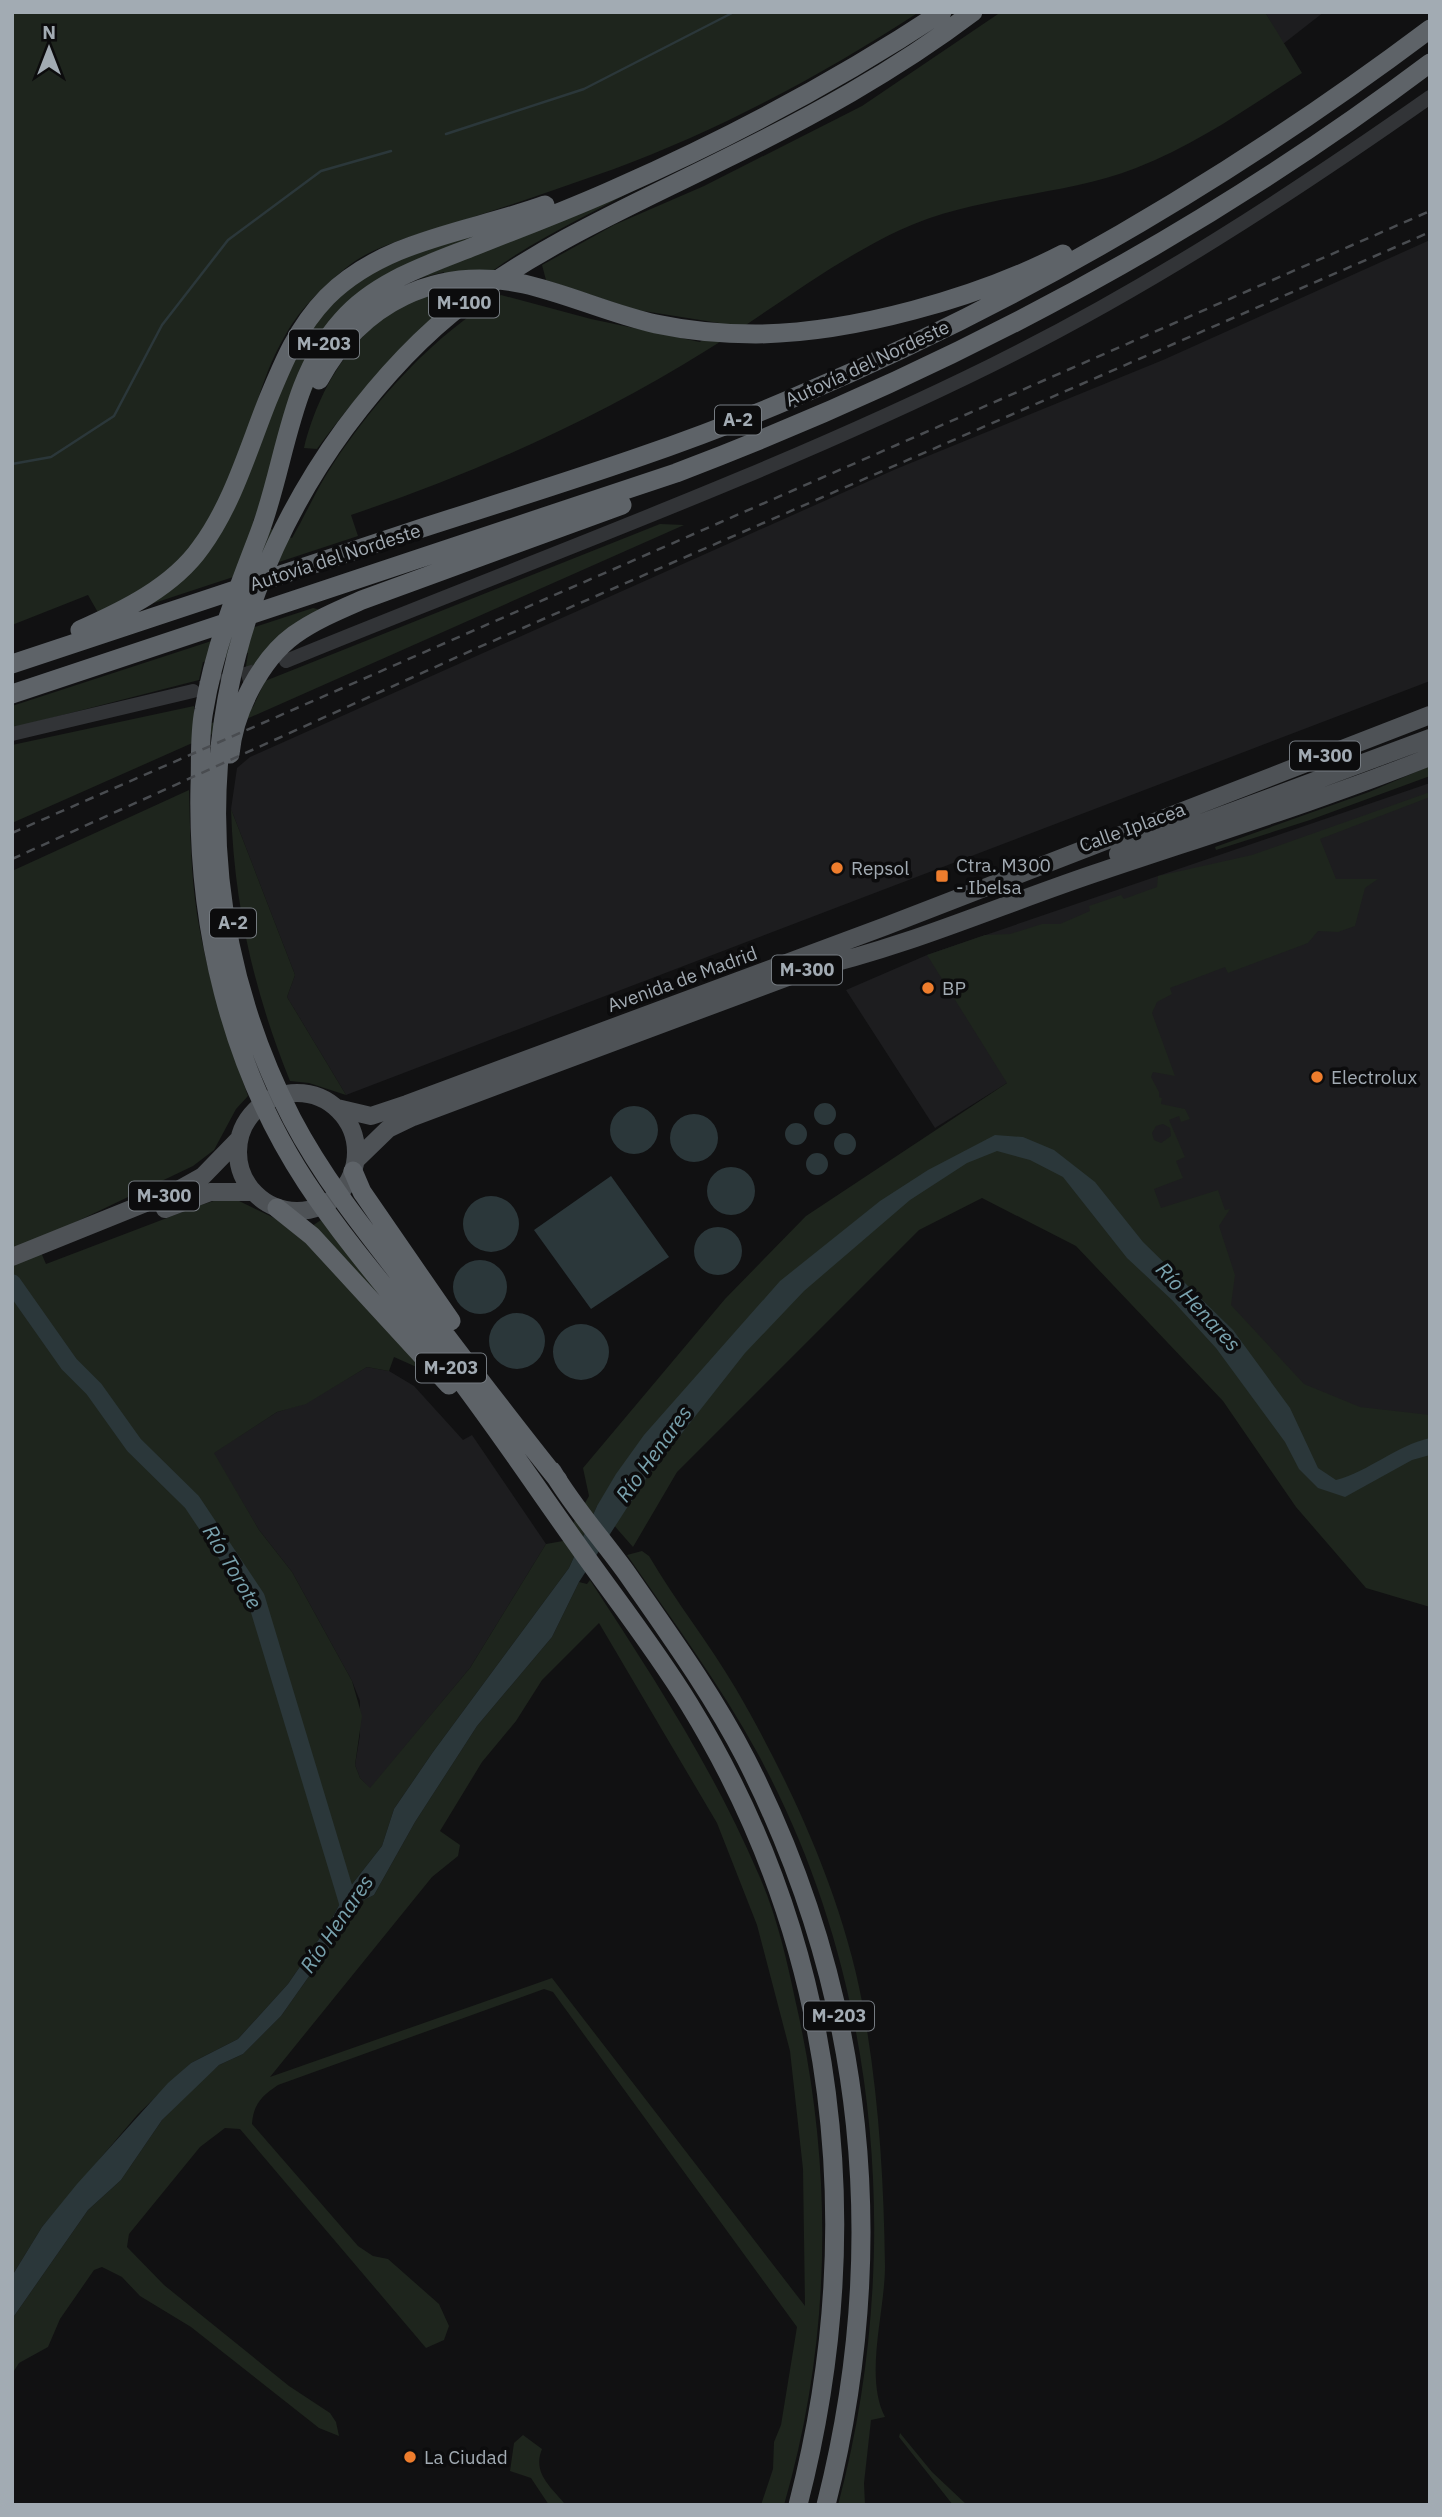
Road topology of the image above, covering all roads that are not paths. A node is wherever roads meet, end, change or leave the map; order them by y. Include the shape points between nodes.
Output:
1 (942, 12) edge
2 (973, 12) edge
3 (1430, 29) edge
4 (1405, 48) junction
5 (1430, 63) edge
6 (1430, 97) edge
7 (785, 107) junction
8 (783, 432) junction
9 (272, 527) junction
10 (12, 653) edge
11 (286, 661) dead end
12 (12, 664) edge
13 (193, 691) tunnel mouth
14 (12, 694) edge
15 (1430, 715) edge
16 (1430, 724) edge
17 (12, 734) edge
18 (1430, 738) edge
19 (1430, 757) edge
20 (1221, 799) junction
21 (213, 808) junction
22 (1255, 823) junction
23 (1142, 870) dead end
24 (809, 969) junction
25 (260, 1074) junction
26 (337, 1108) junction
27 (238, 1140) junction
28 (354, 1166) junction
29 (253, 1192) junction
30 (278, 1208) junction
31 (79, 1238) junction
32 (12, 1257) edge
33 (12, 1270) edge
34 (561, 1486) junction
35 (537, 1489) junction
36 (798, 2505) edge
37 (827, 2505) edge

1 - 7 highway
2 - 9 highway, M-100 via 871,82 543,249 463,304 384,376
3 - 4 highway, Autovía del Nordeste / A-2
4 - 9 highway via 1060,256 910,312 804,330 758,334 696,331 654,324 524,284 488,279 423,287 377,310 334,352 310,398
4 - 12 highway, Autovía del Nordeste / A-2 via 1283,134 1066,266 792,399 668,447
5 - 8 highway, Autovía del Nordeste / A-2 via 1299,158 1103,275 947,358
6 - 11 street via 1188,258 995,364 798,454
7 - 9 highway, M-203 via 612,191 404,274 371,294 343,318 322,346 299,393
7 - 10 highway via 542,207 432,238 365,267 327,297 292,340 232,491 201,548 162,586 109,617
8 - 14 highway, Autovía del Nordeste / A-2 via 676,473
8 - 21 highway, A-2 via 730,464 326,615 292,636 258,675 243,707
9 - 21 highway, M-100 via 237,651
9 - 21 highway, M-203 via 217,654 202,718
13 - 17 street
15 - 20 main road, Avenida de Madrid / M-300
16 - 20 main road
18 - 24 main road, Calle Iplacea
19 - 22 main road, Avenida de Madrid / M-300
20 - 26 main road, Avenida de Madrid / M-300 via 407,1104 370,1116
21 - 25 highway, M-203 via 225,925 237,982 257,1038
21 - 25 highway, M-203 via 208,924 221,986
22 - 23 main road
22 - 24 main road, Avenida de Madrid / M-300 via 1101,871 864,957
24 - 28 main road, Avenida de Madrid / M-300 via 413,1117 388,1129
25 - 34 highway, M-203 via 355,1217
25 - 35 highway, M-203 via 275,1130 306,1182 452,1369
26 - 27 main road, M-300 via 321,1097 303,1093 274,1097 252,1114
26 - 28 main road via 354,1136
27 - 29 main road via 238,1162
27 - 31 main road, M-300 via 203,1176
28 - 30 main road, M-300 via 337,1196 316,1208
28 - 34 highway, M-203 via 362,1192 388,1233 529,1433
29 - 30 main road
29 - 31 main road, M-300 via 210,1192
30 - 35 highway via 312,1236 442,1377
31 - 32 main road, M-300
31 - 33 main road, M-300
34 - 37 highway, M-203 via 707,1693 746,1759 821,1943 857,2113 863,2217 852,2383
35 - 36 highway, M-203 via 688,1702 761,1849 797,1949 830,2110 837,2216 825,2380

